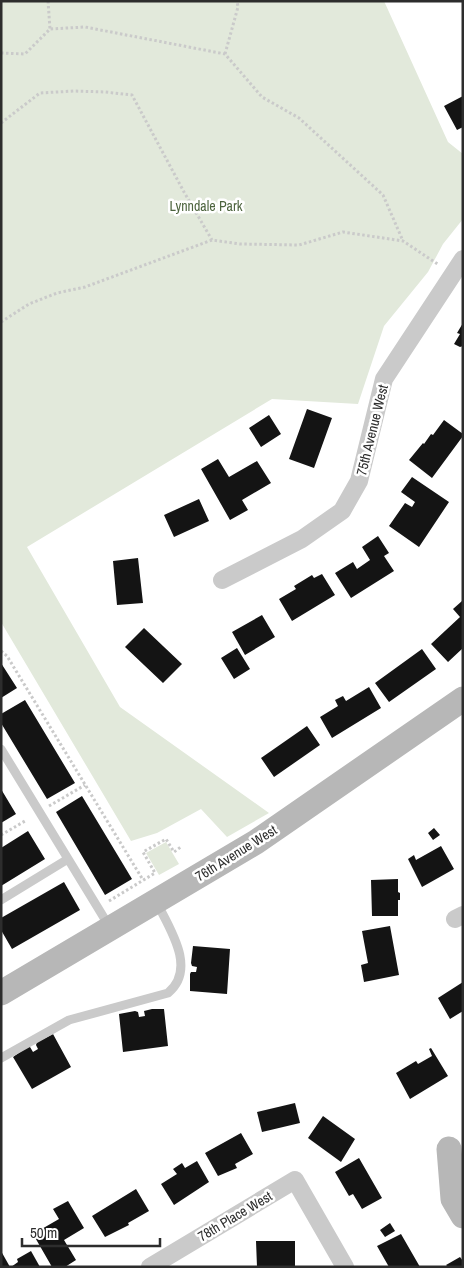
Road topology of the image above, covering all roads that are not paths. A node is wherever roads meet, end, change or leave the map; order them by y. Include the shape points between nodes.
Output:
1 (463, 259) edge
2 (222, 580) dead end
3 (463, 700) edge
4 (1, 749) edge
5 (10, 764) junction
6 (1, 770) edge
7 (68, 859) junction
8 (1, 900) edge
9 (156, 902) junction
10 (110, 929) junction
11 (1, 993) edge
12 (1, 1058) edge
13 (449, 1149) dead end
14 (463, 1216) edge
15 (150, 1267) edge
16 (345, 1267) edge

1 - 2 street, 75th Avenue West via 384,379 359,481 342,510 302,539
3 - 9 street, 76th Avenue West via 256,842
4 - 5 lane
5 - 6 lane
5 - 7 lane
7 - 8 lane
7 - 10 lane
9 - 10 street, 76th Avenue West
9 - 12 lane via 179,949 181,972 174,988 152,998 69,1020
10 - 11 street, 76th Avenue West
13 - 14 street via 453,1199
15 - 16 street, 78th Place West via 295,1180

